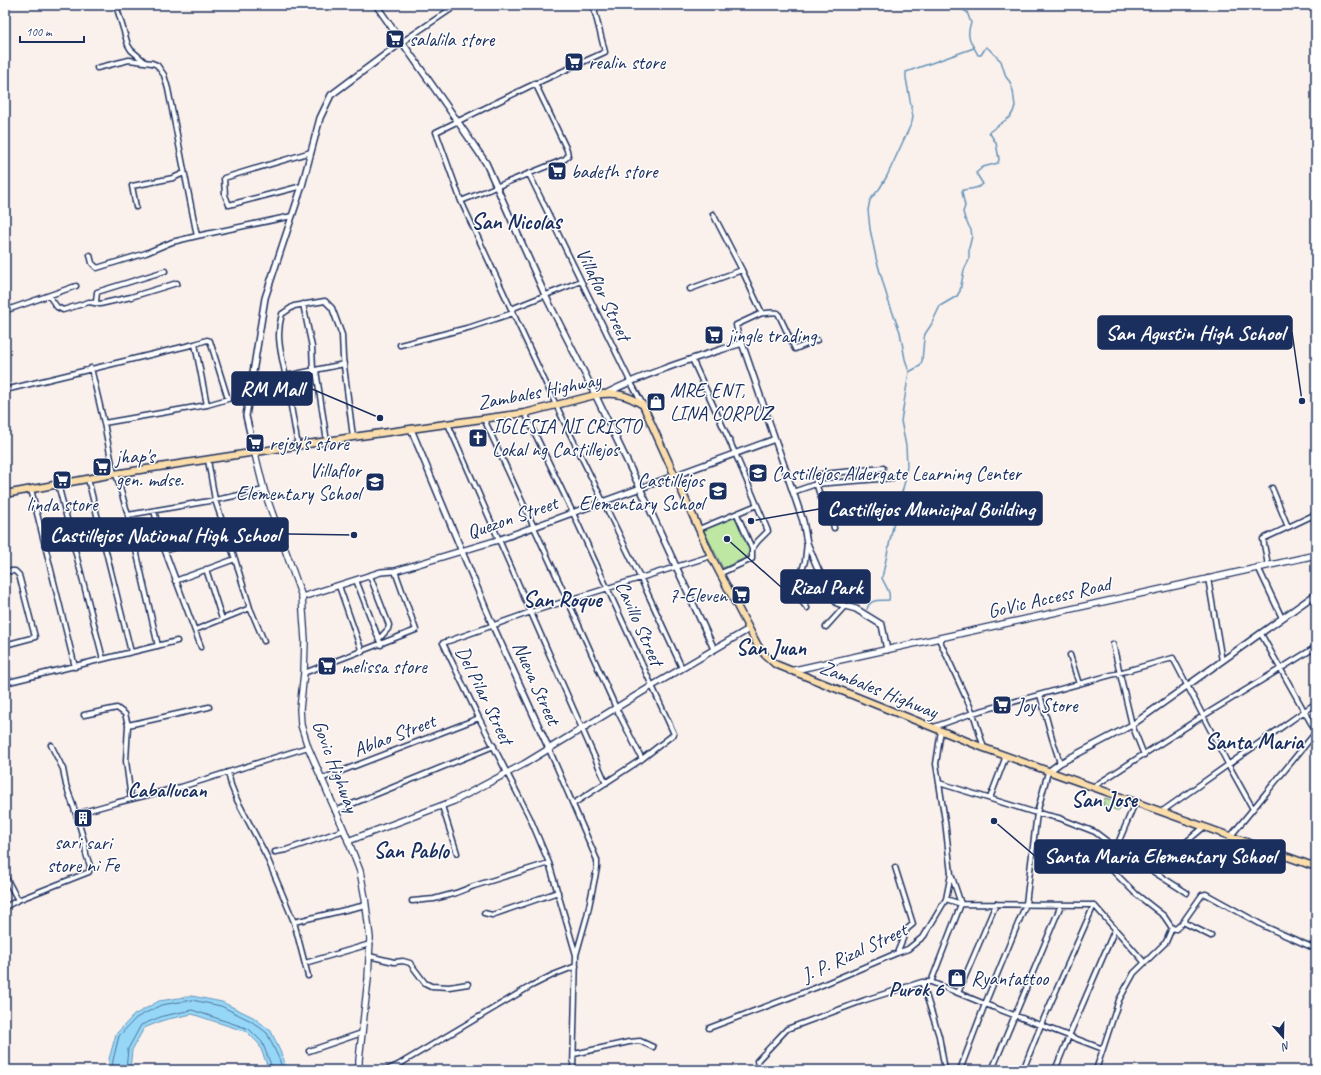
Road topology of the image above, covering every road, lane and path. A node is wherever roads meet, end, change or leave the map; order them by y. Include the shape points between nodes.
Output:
1 (116, 5) edge
2 (376, 5) edge
3 (457, 5) edge
4 (593, 5) edge
5 (402, 42) junction
6 (145, 62) junction
7 (97, 68) dead end
8 (535, 83) junction
9 (458, 122) junction
10 (311, 152) junction
11 (184, 173) junction
12 (529, 174) junction
13 (302, 186) junction
14 (497, 187) junction
15 (461, 201) junction
16 (136, 207) dead end
17 (713, 214) dead end
18 (292, 216) junction
19 (197, 236) junction
20 (90, 255) dead end
21 (742, 270) junction
22 (165, 271) dead end
23 (581, 281) junction
24 (177, 283) dead end
25 (76, 286) dead end
26 (690, 289) dead end
27 (545, 295) junction
28 (49, 296) junction
29 (96, 302) junction
30 (303, 304) junction
31 (5, 310) edge
32 (512, 311) junction
33 (762, 313) junction
34 (817, 340) dead end
35 (742, 343) junction
36 (195, 344) junction
37 (400, 345) dead end
38 (692, 359) junction
39 (344, 364) junction
40 (91, 368) junction
41 (314, 370) junction
42 (286, 376) junction
43 (630, 381) junction
44 (5, 390) edge
45 (607, 393) junction
46 (595, 394) junction
47 (208, 405) junction
48 (556, 405) junction
49 (643, 405) junction
50 (524, 413) junction
51 (484, 419) junction
52 (104, 423) junction
53 (448, 424) junction
54 (411, 429) junction
55 (353, 437) junction
56 (775, 439) junction
57 (327, 442) junction
58 (298, 446) junction
59 (735, 453) junction
60 (255, 454) junction
61 (208, 460) junction
62 (883, 468) dead end
63 (115, 474) junction
64 (675, 475) junction
65 (892, 478) dead end
66 (88, 479) junction
67 (58, 484) junction
68 (816, 484) junction
69 (640, 488) junction
70 (1272, 488) dead end
71 (31, 489) junction
72 (264, 490) junction
73 (793, 492) junction
74 (5, 494) edge
75 (215, 500) junction
76 (604, 501) junction
77 (757, 505) junction
78 (154, 511) junction
79 (573, 513) junction
80 (737, 514) junction
81 (1316, 514) edge
82 (128, 515) junction
83 (534, 527) junction
84 (1288, 527) junction
85 (834, 528) dead end
86 (225, 529) junction
87 (699, 529) junction
88 (498, 540) junction
89 (808, 543) junction
90 (752, 549) junction
91 (165, 551) junction
92 (463, 551) junction
93 (1316, 555) edge
94 (711, 556) junction
95 (235, 559) junction
96 (1268, 566) junction
97 (676, 567) junction
98 (1258, 567) junction
99 (206, 569) junction
100 (5, 571) edge
101 (395, 571) junction
102 (721, 574) junction
103 (370, 576) junction
104 (641, 578) junction
105 (1208, 578) junction
106 (356, 580) junction
107 (175, 581) junction
108 (339, 586) junction
109 (608, 589) junction
110 (1316, 594) edge
111 (302, 597) junction
112 (568, 601) junction
113 (845, 606) junction
114 (250, 608) junction
115 (807, 608) dead end
116 (531, 612) junction
117 (1282, 618) junction
118 (222, 619) junction
119 (493, 626) junction
120 (826, 627) dead end
121 (749, 629) junction
122 (195, 630) junction
123 (1260, 634) junction
124 (379, 639) junction
125 (939, 639) junction
126 (176, 641) dead end
127 (264, 641) dead end
128 (381, 644) junction
129 (1114, 644) dead end
130 (5, 645) edge
131 (158, 646) junction
132 (201, 647) dead end
133 (1316, 647) edge
134 (714, 649) junction
135 (887, 650) junction
136 (131, 652) junction
137 (362, 652) junction
138 (1070, 655) dead end
139 (103, 659) junction
140 (1222, 661) junction
141 (75, 667) junction
142 (682, 668) junction
143 (1281, 669) junction
144 (790, 671) junction
145 (304, 673) junction
146 (1120, 674) junction
147 (5, 683) edge
148 (1080, 684) junction
149 (652, 686) junction
150 (1187, 687) junction
151 (1040, 695) junction
152 (1316, 703) edge
153 (209, 707) dead end
154 (616, 708) junction
155 (1303, 711) junction
156 (973, 713) junction
157 (84, 715) dead end
158 (1203, 716) junction
159 (479, 718) junction
160 (128, 725) junction
161 (1132, 725) junction
162 (933, 727) junction
163 (582, 729) junction
164 (941, 730) junction
165 (1316, 732) edge
166 (51, 745) dead end
167 (494, 746) junction
168 (308, 747) junction
169 (984, 748) junction
170 (549, 749) junction
171 (1144, 755) junction
172 (1006, 756) junction
173 (642, 759) junction
174 (1060, 763) junction
175 (1228, 764) junction
176 (228, 772) junction
177 (506, 772) junction
178 (1048, 772) junction
179 (321, 779) junction
180 (606, 783) junction
181 (939, 783) junction
182 (1093, 787) junction
183 (990, 798) junction
184 (131, 799) junction
185 (1135, 803) junction
186 (573, 804) junction
187 (442, 806) junction
188 (1253, 809) junction
189 (335, 811) junction
190 (1160, 812) junction
191 (1037, 813) junction
192 (76, 814) junction
193 (1204, 827) junction
194 (344, 830) junction
195 (1230, 836) junction
196 (348, 841) junction
197 (1116, 848) junction
198 (275, 852) dead end
199 (457, 852) dead end
200 (549, 863) junction
201 (895, 867) dead end
202 (1316, 868) edge
203 (1153, 870) junction
204 (951, 874) junction
205 (5, 876) edge
206 (558, 892) junction
207 (1187, 893) dead end
208 (946, 899) junction
209 (18, 900) junction
210 (412, 901) dead end
211 (961, 904) junction
212 (996, 904) junction
213 (1026, 904) junction
214 (366, 905) junction
215 (1061, 905) junction
216 (1094, 905) junction
217 (5, 907) edge
218 (484, 913) dead end
219 (294, 922) junction
220 (1183, 922) junction
221 (1172, 928) junction
222 (1115, 929) junction
223 (1211, 936) dead end
224 (370, 944) junction
225 (1316, 949) edge
226 (897, 953) junction
227 (576, 955) junction
228 (369, 956) junction
229 (1144, 962) junction
230 (305, 963) junction
231 (576, 966) junction
232 (308, 976) dead end
233 (922, 982) junction
234 (931, 982) junction
235 (468, 984) dead end
236 (958, 994) junction
237 (985, 1004) junction
238 (1014, 1015) junction
239 (1041, 1025) junction
240 (709, 1028) dead end
241 (362, 1033) junction
242 (1069, 1036) junction
243 (653, 1047) dead end
244 (1103, 1049) junction
245 (309, 1051) dead end
246 (574, 1054) junction
247 (359, 1070) edge
248 (386, 1070) edge
249 (573, 1070) edge
250 (760, 1070) edge
251 (945, 1070) edge
252 (960, 1070) edge
253 (992, 1070) edge
254 (1023, 1070) edge
255 (1055, 1070) edge
256 (1096, 1070) edge

1 - 6 street via 131,50
2 - 5 street
3 - 5 street
4 - 8 street via 605,52
5 - 9 street
5 - 10 street via 331,95 320,118
6 - 7 street via 129,60
6 - 11 street via 157,64 164,75
8 - 9 street
8 - 12 street via 568,156
9 - 14 street via 486,163
9 - 15 street via 436,132
10 - 13 street
10 - 13 street via 224,178 225,195 229,204
11 - 16 street via 173,178 132,186
11 - 19 street
12 - 14 street
12 - 23 street, Villaflor Street
13 - 18 street
14 - 15 street
14 - 27 street
15 - 32 street
17 - 21 street
18 - 19 street
18 - 60 street via 264,298 250,386 246,416
19 - 20 street via 97,268 92,263
21 - 26 street
21 - 33 street
22 - 29 street via 97,292
23 - 27 street
23 - 43 street, Villaflor Street
24 - 29 street via 100,304
25 - 28 street
27 - 32 street
27 - 46 street
28 - 29 street via 63,310
28 - 31 street
30 - 39 street via 325,301 332,308 342,335
30 - 41 street
30 - 42 street via 294,306 282,314 279,324 279,349
32 - 37 street via 471,327
32 - 48 street
33 - 34 street via 778,313 795,349
33 - 35 street via 736,325
35 - 38 street
35 - 56 street
36 - 40 street
36 - 47 street
36 - 47 street via 210,341 228,399
38 - 43 street
38 - 59 street
39 - 41 street
39 - 55 street
40 - 44 street
40 - 52 street
41 - 42 street
41 - 57 street
42 - 58 street
43 - 45 street
43 - 49 street, Villaflor Street
45 - 46 main road, Zambales Highway
45 - 49 main road, Zambales Highway via 631,397
46 - 48 main road, Zambales Highway
46 - 69 street
47 - 52 street
48 - 50 main road, Zambales Highway
48 - 76 street
49 - 64 main road, Zambales Highway
50 - 51 main road, Zambales Highway
50 - 79 street, Cavillo Street
51 - 53 main road, Zambales Highway
51 - 83 street
52 - 63 street
53 - 54 main road, Zambales Highway
53 - 88 street
54 - 55 main road, Zambales Highway
54 - 92 street, Nueva Street
55 - 57 main road, Zambales Highway
56 - 59 street, Quezon Street
56 - 73 street
57 - 58 main road, Zambales Highway
58 - 60 main road, Zambales Highway
59 - 64 street, Quezon Street
59 - 77 street
60 - 61 main road, Zambales Highway
60 - 72 main road, Govic Highway
61 - 63 main road, Zambales Highway
61 - 75 street
62 - 68 street via 813,474
63 - 66 main road, Zambales Highway
63 - 82 street
64 - 69 street, Quezon Street
64 - 87 main road, Zambales Highway
65 - 68 street
66 - 67 main road, Zambales Highway
66 - 136 street
67 - 71 main road, Zambales Highway
67 - 139 street
68 - 73 street
68 - 85 street
69 - 76 street, Quezon Street
69 - 97 street
70 - 84 street
71 - 74 main road, Zambales Highway
71 - 141 street
72 - 75 street
72 - 111 main road, Govic Highway
73 - 89 street
75 - 78 street
75 - 86 street
76 - 79 street, Quezon Street
76 - 104 street
77 - 80 street
77 - 90 street via 768,531
78 - 82 street
78 - 91 street
79 - 83 street, Quezon Street
79 - 109 street, Cavillo Street
80 - 87 street
80 - 90 street
81 - 84 street
82 - 131 street
83 - 88 street, Quezon Street
83 - 112 street
84 - 96 street via 1263,539
86 - 91 street
86 - 95 street
87 - 94 main road, Zambales Highway
88 - 92 street, Quezon Street
88 - 116 street
89 - 113 street via 832,597 837,603
89 - 115 street via 794,593
90 - 102 street via 752,559
91 - 107 street
92 - 101 street, Quezon Street
92 - 119 street, Nueva Street
93 - 96 main road, GoVic Access Road
94 - 97 street, Del Pilar Street
94 - 102 main road, Zambales Highway
95 - 99 street
95 - 114 street
96 - 98 main road, GoVic Access Road
97 - 104 street, Del Pilar Street
97 - 134 street
98 - 105 main road, GoVic Access Road
98 - 117 street
99 - 107 street
99 - 118 street
100 - 130 street via 15,571 19,575 35,637
101 - 103 street, Quezon Street
101 - 128 street via 416,630
102 - 121 main road, Zambales Highway
103 - 106 street, Quezon Street
103 - 124 street via 389,625
104 - 109 street, Del Pilar Street
104 - 142 street
105 - 125 main road, GoVic Access Road
105 - 140 street
106 - 108 street, Quezon Street
106 - 124 street
107 - 122 street
108 - 111 street, Quezon Street
108 - 137 street
109 - 112 street, Del Pilar Street
109 - 149 street, Cavillo Street
110 - 117 street
111 - 145 main road, Govic Highway
112 - 116 street, Del Pilar Street
112 - 154 street
113 - 120 street
113 - 135 street via 856,609 882,625
114 - 118 street
114 - 127 street
116 - 119 street, Del Pilar Street
116 - 163 street
117 - 123 street
118 - 122 street
119 - 159 street, Del Pilar Street via 443,643
119 - 170 street, Nueva Street
121 - 134 main road
121 - 144 main road, Zambales Highway via 765,655 775,664
122 - 132 street
123 - 140 street
123 - 143 street
124 - 128 street
125 - 135 main road, GoVic Access Road
125 - 156 street
126 - 131 street
128 - 137 street
129 - 146 street
131 - 136 street
133 - 143 street
134 - 142 main road
135 - 144 main road, GoVic Access Road
136 - 139 street
137 - 145 street
138 - 148 street
139 - 141 street
140 - 150 street
141 - 147 street
142 - 149 main road
143 - 155 street
143 - 158 street
144 - 162 main road, Zambales Highway
145 - 168 main road, Govic Highway via 300,725
146 - 148 street
146 - 150 street via 1173,658
146 - 161 street
148 - 151 street
149 - 154 main road
149 - 173 street, Cavillo Street via 674,734
150 - 158 street
150 - 161 street
151 - 156 street
151 - 174 street
152 - 155 street
153 - 160 street
154 - 163 main road
154 - 173 street
155 - 165 street
155 - 175 street
156 - 162 street
156 - 169 street
157 - 160 street via 117,708 125,714
158 - 171 street
158 - 175 street
159 - 167 street, Del Pilar Street
159 - 179 street, Ablao Street
160 - 184 street via 126,762
161 - 171 street
161 - 174 street
162 - 164 main road, Zambales Highway
163 - 170 main road
163 - 180 street
164 - 169 main road, Zambales Highway
164 - 181 street, J. P. Rizal Street via 936,764
165 - 188 street
166 - 192 street via 63,769
167 - 177 street, Del Pilar Street
167 - 189 street
168 - 176 street
168 - 179 main road, Govic Highway
169 - 172 main road, Zambales Highway
170 - 177 main road
170 - 186 street, Nueva Street
171 - 182 street
172 - 178 main road, Zambales Highway
172 - 183 street
173 - 180 street, Cavillo Street
174 - 178 street
175 - 188 street
175 - 190 street
176 - 184 street
176 - 219 street via 237,800 266,855
177 - 187 main road via 454,802
177 - 200 street, Del Pilar Street via 530,818
178 - 182 main road, Zambales Highway
178 - 191 street
179 - 189 main road, Govic Highway
180 - 186 street, Cavillo Street
181 - 183 street
181 - 204 street, J. P. Rizal Street
182 - 185 main road, Zambales Highway
183 - 191 street
184 - 192 street
185 - 190 main road, Zambales Highway
185 - 197 street
186 - 227 street, Nueva Street via 597,860 587,916
187 - 196 main road
187 - 199 street
188 - 195 street
189 - 194 main road, Govic Highway
190 - 193 main road, Zambales Highway
191 - 197 street via 1059,818 1095,832
191 - 213 street
192 - 209 street via 90,866 89,872
193 - 195 main road, Zambales Highway
193 - 203 street
194 - 196 main road, Govic Highway
194 - 198 street
195 - 202 main road, Zambales Highway
196 - 214 main road, Govic Highway via 360,871
197 - 203 street
197 - 221 street via 1107,865 1136,894 1164,916
200 - 206 street, Del Pilar Street
200 - 210 street via 456,893
201 - 226 street via 913,924 906,930
203 - 207 street
204 - 208 street, J. P. Rizal Street
204 - 211 street
205 - 209 street
206 - 218 street via 492,915
206 - 227 street, Del Pilar Street
208 - 211 street
208 - 226 street, J. P. Rizal Street via 924,936 908,949
209 - 217 street
211 - 212 street
211 - 234 street
212 - 213 street
212 - 236 street
213 - 215 street
213 - 237 street
214 - 219 street
214 - 224 main road, Govic Highway
215 - 216 street
215 - 238 street
216 - 222 street
216 - 239 street
219 - 230 street
220 - 221 street via 1176,929
220 - 223 street
220 - 225 street via 1202,895 1206,894 1264,926
221 - 229 street via 1166,942
222 - 229 street
222 - 242 street
224 - 228 main road, Govic Highway
224 - 230 street
226 - 240 street, J. P. Rizal Street via 815,988
227 - 231 street
228 - 235 street via 410,963 425,983 431,986
228 - 241 main road, Govic Highway
229 - 244 street via 1134,973 1119,1000
230 - 232 street
231 - 246 street
231 - 248 street via 531,986
233 - 234 street
233 - 250 street via 787,1029 757,1061
233 - 251 street via 939,1036
234 - 236 street
236 - 237 street
237 - 238 street
237 - 252 street
238 - 239 street
238 - 253 street
239 - 242 street
239 - 254 street
241 - 245 street
241 - 247 main road, Govic Highway
242 - 244 street
242 - 255 street
243 - 246 street via 640,1041
244 - 256 street
246 - 249 street

